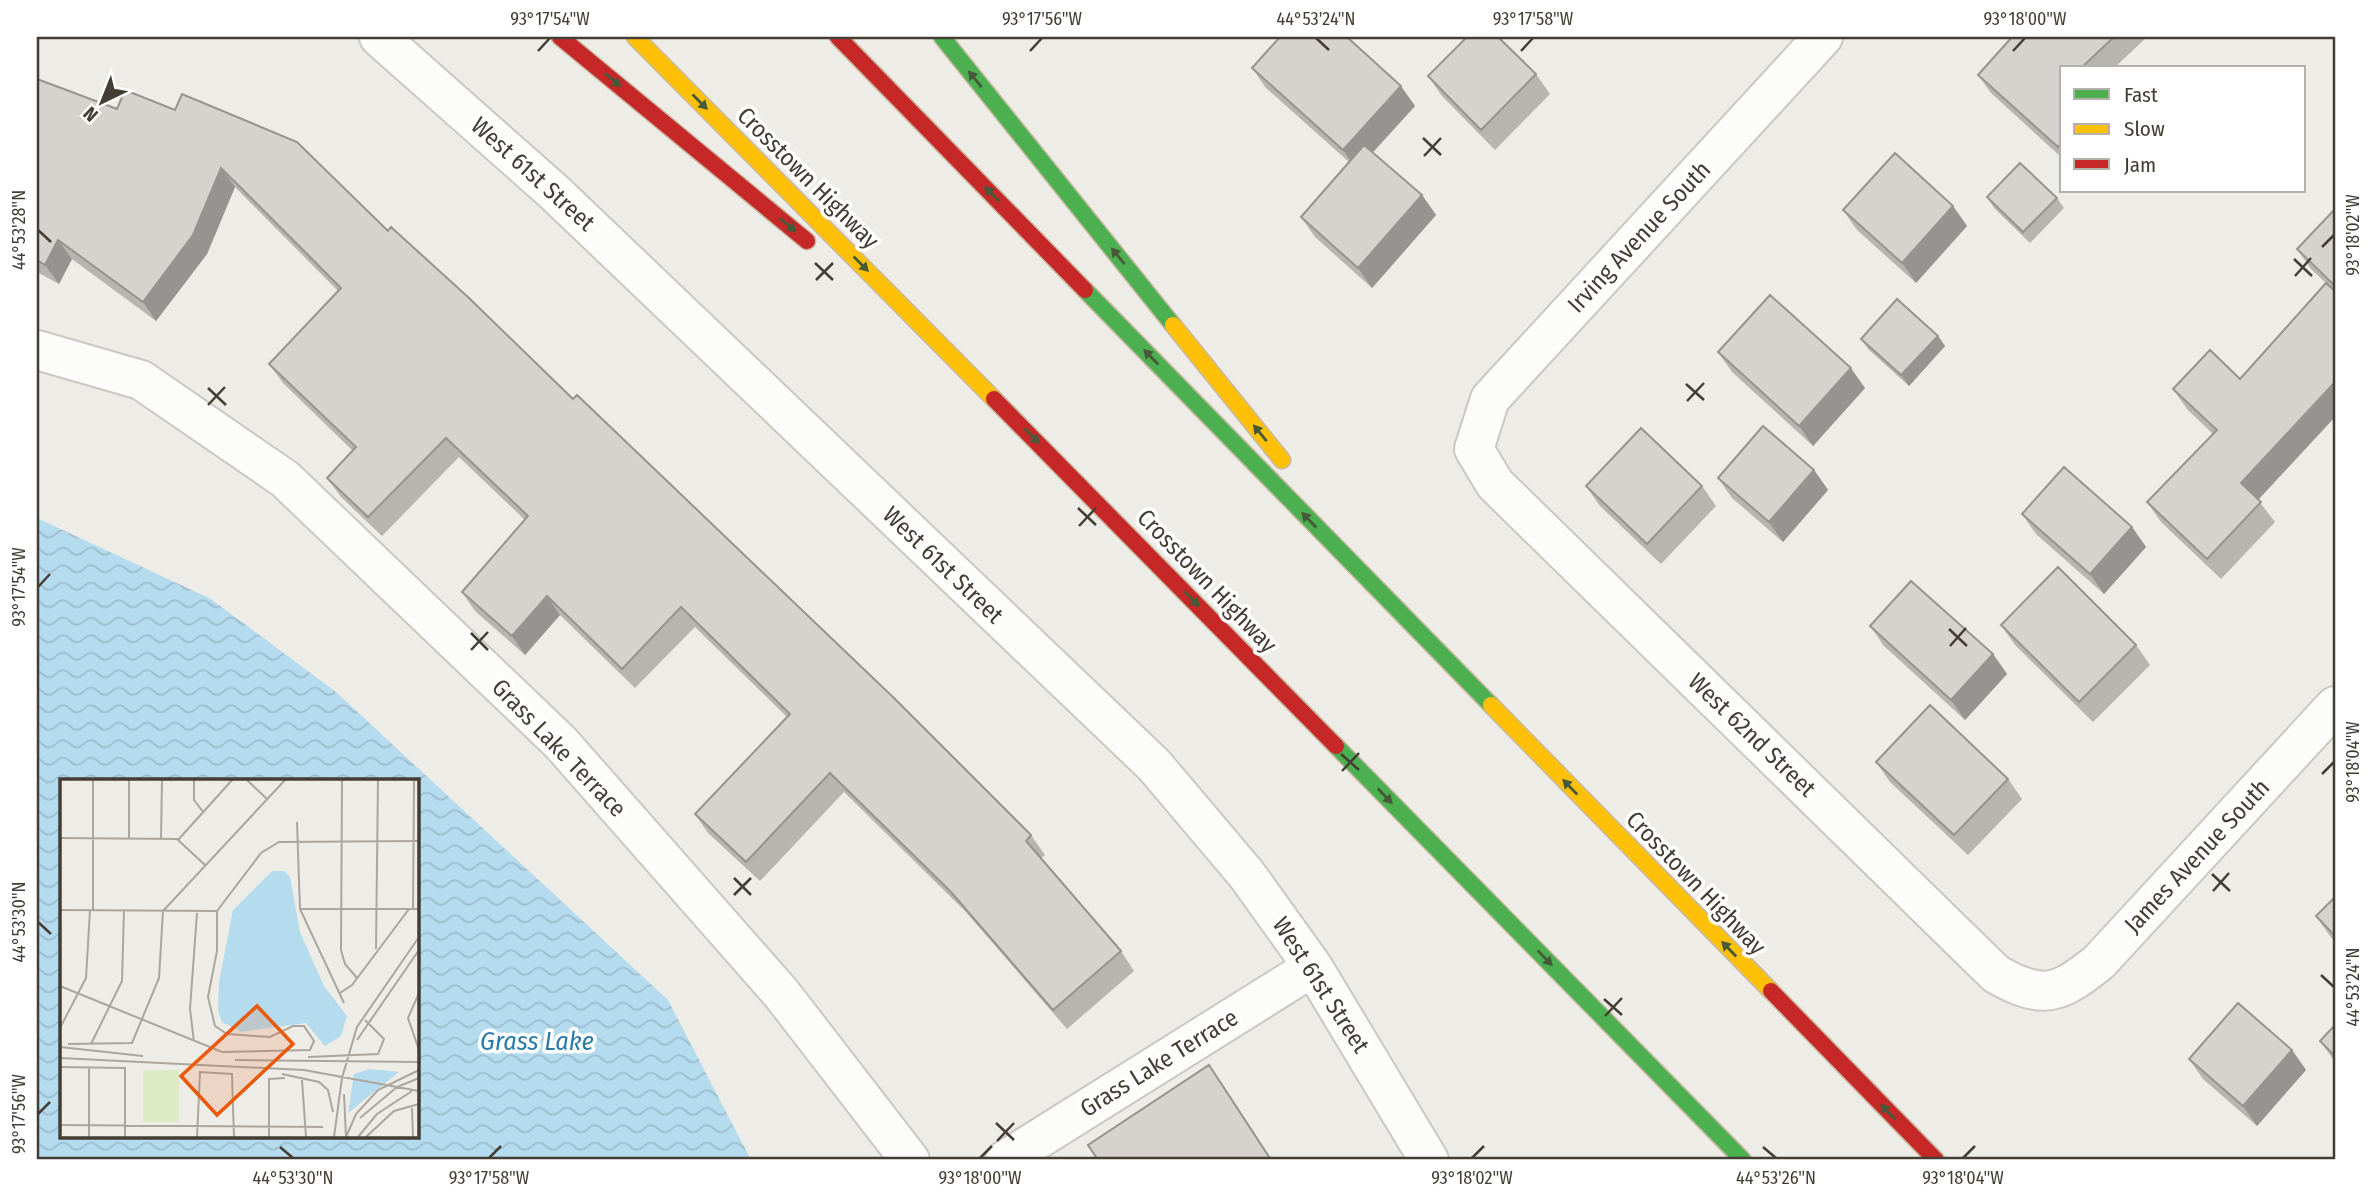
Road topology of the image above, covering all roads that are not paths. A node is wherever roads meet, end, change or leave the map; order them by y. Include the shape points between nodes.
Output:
1 (379, 37) edge
2 (560, 37) edge
3 (635, 37) edge
4 (838, 37) edge
5 (942, 37) edge
6 (1823, 37) edge
7 (825, 256) dead end
8 (846, 274) dead end
9 (37, 350) edge
10 (984, 388) junction
11 (1474, 449) joint
12 (1296, 478) dead end
13 (1313, 500) dead end
14 (1425, 640) junction
15 (2335, 706) edge
16 (1313, 967) junction
17 (2050, 993) joint
18 (910, 1160) edge
19 (1005, 1160) edge
20 (1429, 1160) edge
21 (1744, 1160) edge
22 (1936, 1160) edge

1 - 16 street, West 61st Street via 554,192 1154,765 1247,875
2 -> 7 highway
3 -> 10 highway, Crosstown Highway
14 -> 4 highway, Crosstown Highway
12 -> 5 highway
6 - 11 street, Irving Avenue South via 1490,399
8 - 10 highway
9 - 18 street, Grass Lake Terrace via 141,380 285,479 561,743 781,993
10 -> 21 highway, Crosstown Highway
11 - 17 street, West 62nd Street via 1494,484 1996,974 2021,988
13 - 14 highway
22 -> 14 highway, Crosstown Highway
15 - 17 street, James Avenue South via 2099,962 2073,983
16 - 19 street, Grass Lake Terrace
16 - 20 street, West 61st Street

